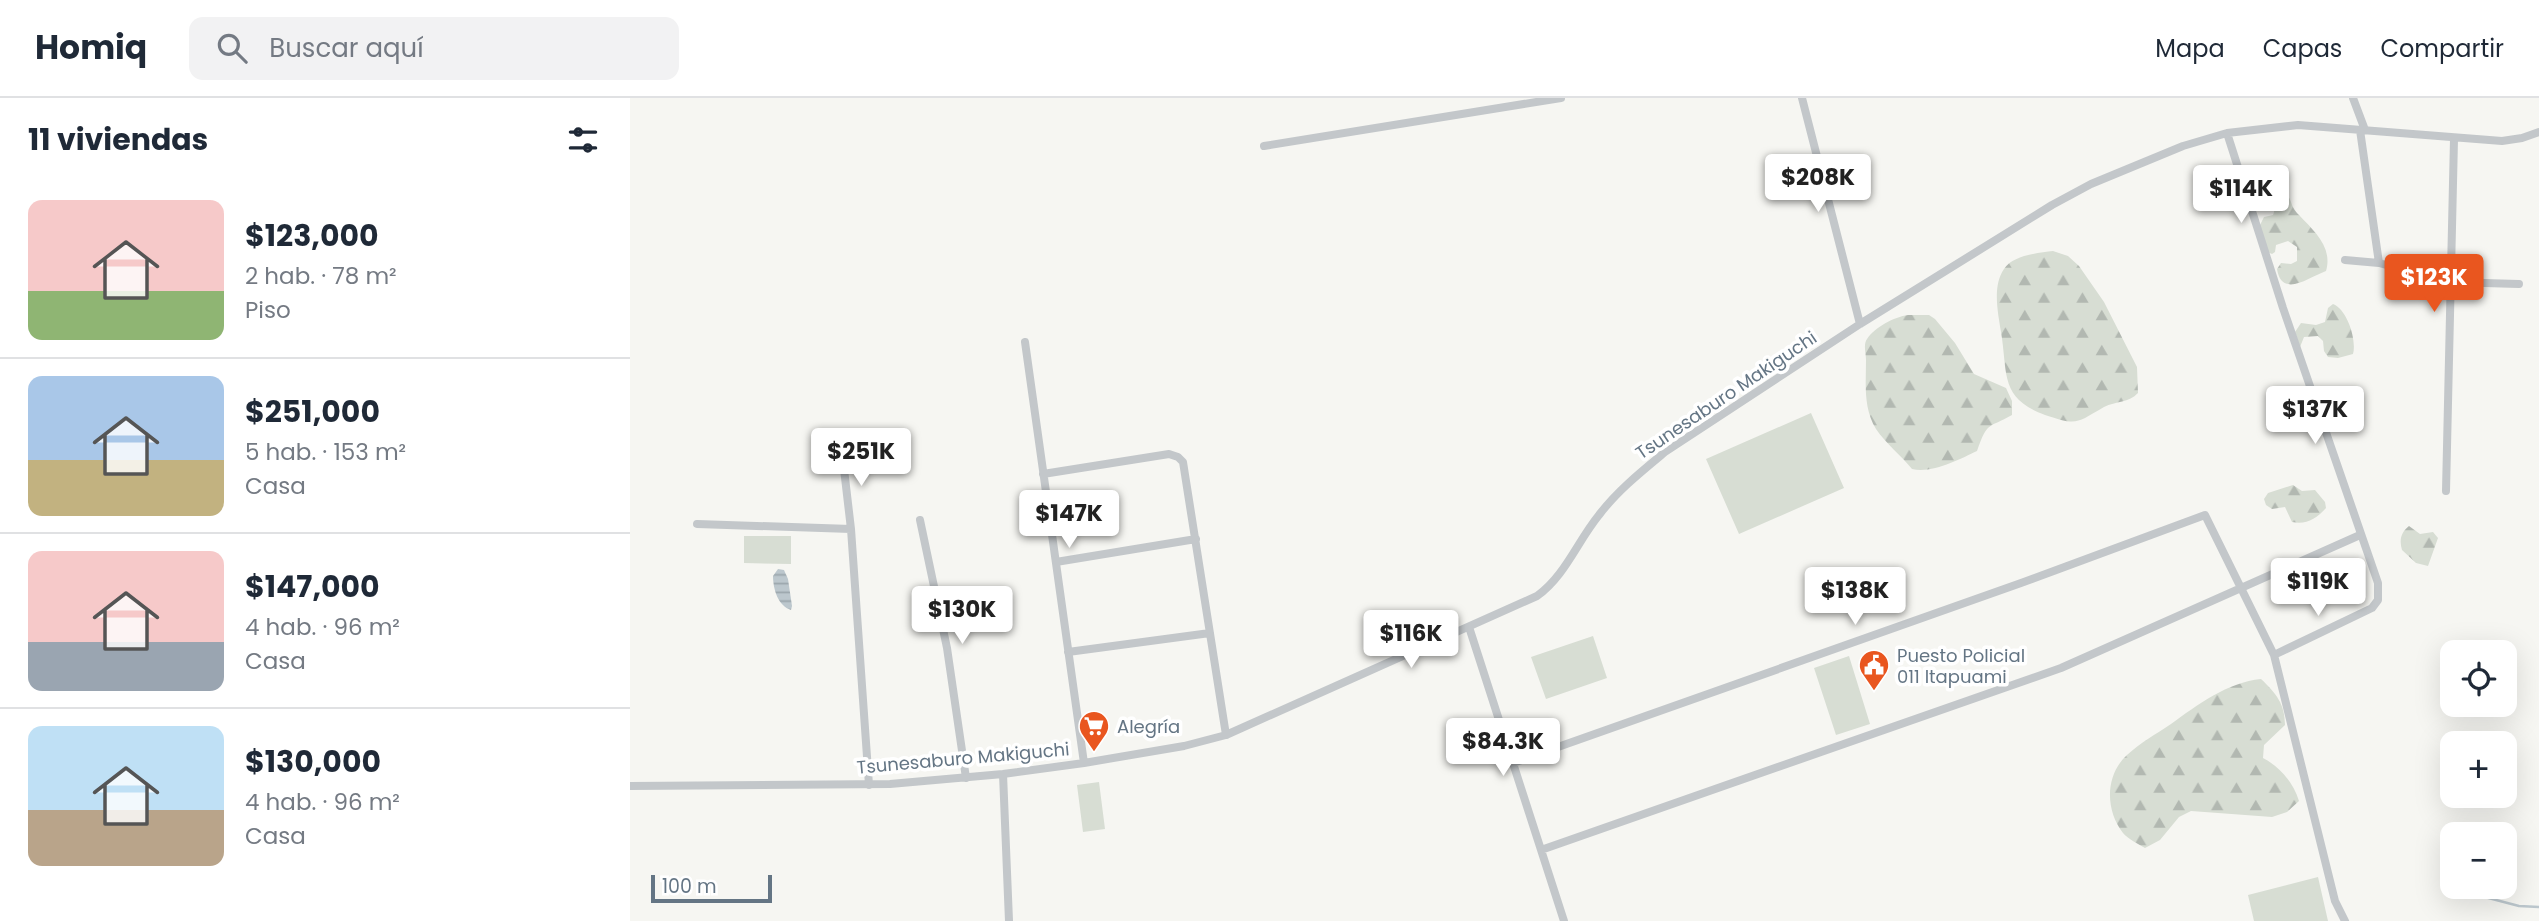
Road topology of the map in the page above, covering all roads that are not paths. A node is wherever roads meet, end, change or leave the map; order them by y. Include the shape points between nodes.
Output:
1 (1561, 98) edge
2 (1802, 98) edge
3 (2353, 98) edge
4 (2362, 130) junction
5 (2539, 132) edge
6 (2227, 133) junction
7 (2454, 139) junction
8 (1264, 146) dead end
9 (2345, 260) dead end
10 (2379, 263) junction
11 (2449, 282) junction
12 (2519, 284) dead end
13 (1860, 324) junction
14 (1025, 342) dead end
15 (842, 452) dead end
16 (1044, 474) junction
17 (2446, 491) dead end
18 (920, 520) dead end
19 (697, 524) dead end
20 (851, 529) junction
21 (2360, 534) junction
22 (1196, 540) junction
23 (1056, 562) junction
24 (2240, 587) junction
25 (1469, 627) junction
26 (1210, 633) junction
27 (1068, 652) junction
28 (2274, 655) junction
29 (1226, 735) junction
30 (1084, 762) junction
31 (1513, 763) junction
32 (1003, 774) junction
33 (966, 778) junction
34 (869, 785) junction
35 (630, 786) edge
36 (1541, 850) junction
37 (1009, 921) edge
38 (1564, 921) edge
39 (2345, 921) edge

1 - 8 street
2 - 13 street
3 - 4 street
4 - 6 street, Tsunesaburo Makiguchi via 2298,125
4 - 7 street, Tsunesaburo Makiguchi
4 - 10 street
5 - 7 street, Tsunesaburo Makiguchi via 2502,141
6 - 13 street, Tsunesaburo Makiguchi via 2183,146 2076,191
6 - 21 street
7 - 11 street
9 - 10 street
10 - 11 street
11 - 12 street
11 - 17 street
13 - 25 street, Tsunesaburo Makiguchi via 1665,452 1599,514 1545,590
14 - 16 street
15 - 20 street
16 - 22 street via 1169,454 1178,457 1185,468
16 - 23 street
18 - 33 street via 947,648
19 - 20 street
20 - 34 street
21 - 24 street
21 - 28 street via 2378,583 2378,600 2372,608
22 - 23 street
22 - 26 street
23 - 27 street
24 - 28 street
24 - 31 street via 2205,515
24 - 36 street via 2061,668
25 - 29 street, Tsunesaburo Makiguchi
25 - 31 street
26 - 27 street
26 - 29 street
27 - 30 street
28 - 39 street via 2335,901
29 - 30 street, Tsunesaburo Makiguchi
30 - 32 street, Tsunesaburo Makiguchi
31 - 36 street
32 - 33 street, Tsunesaburo Makiguchi
32 - 37 street
33 - 34 street, Tsunesaburo Makiguchi
34 - 35 street, Tsunesaburo Makiguchi
36 - 38 street

